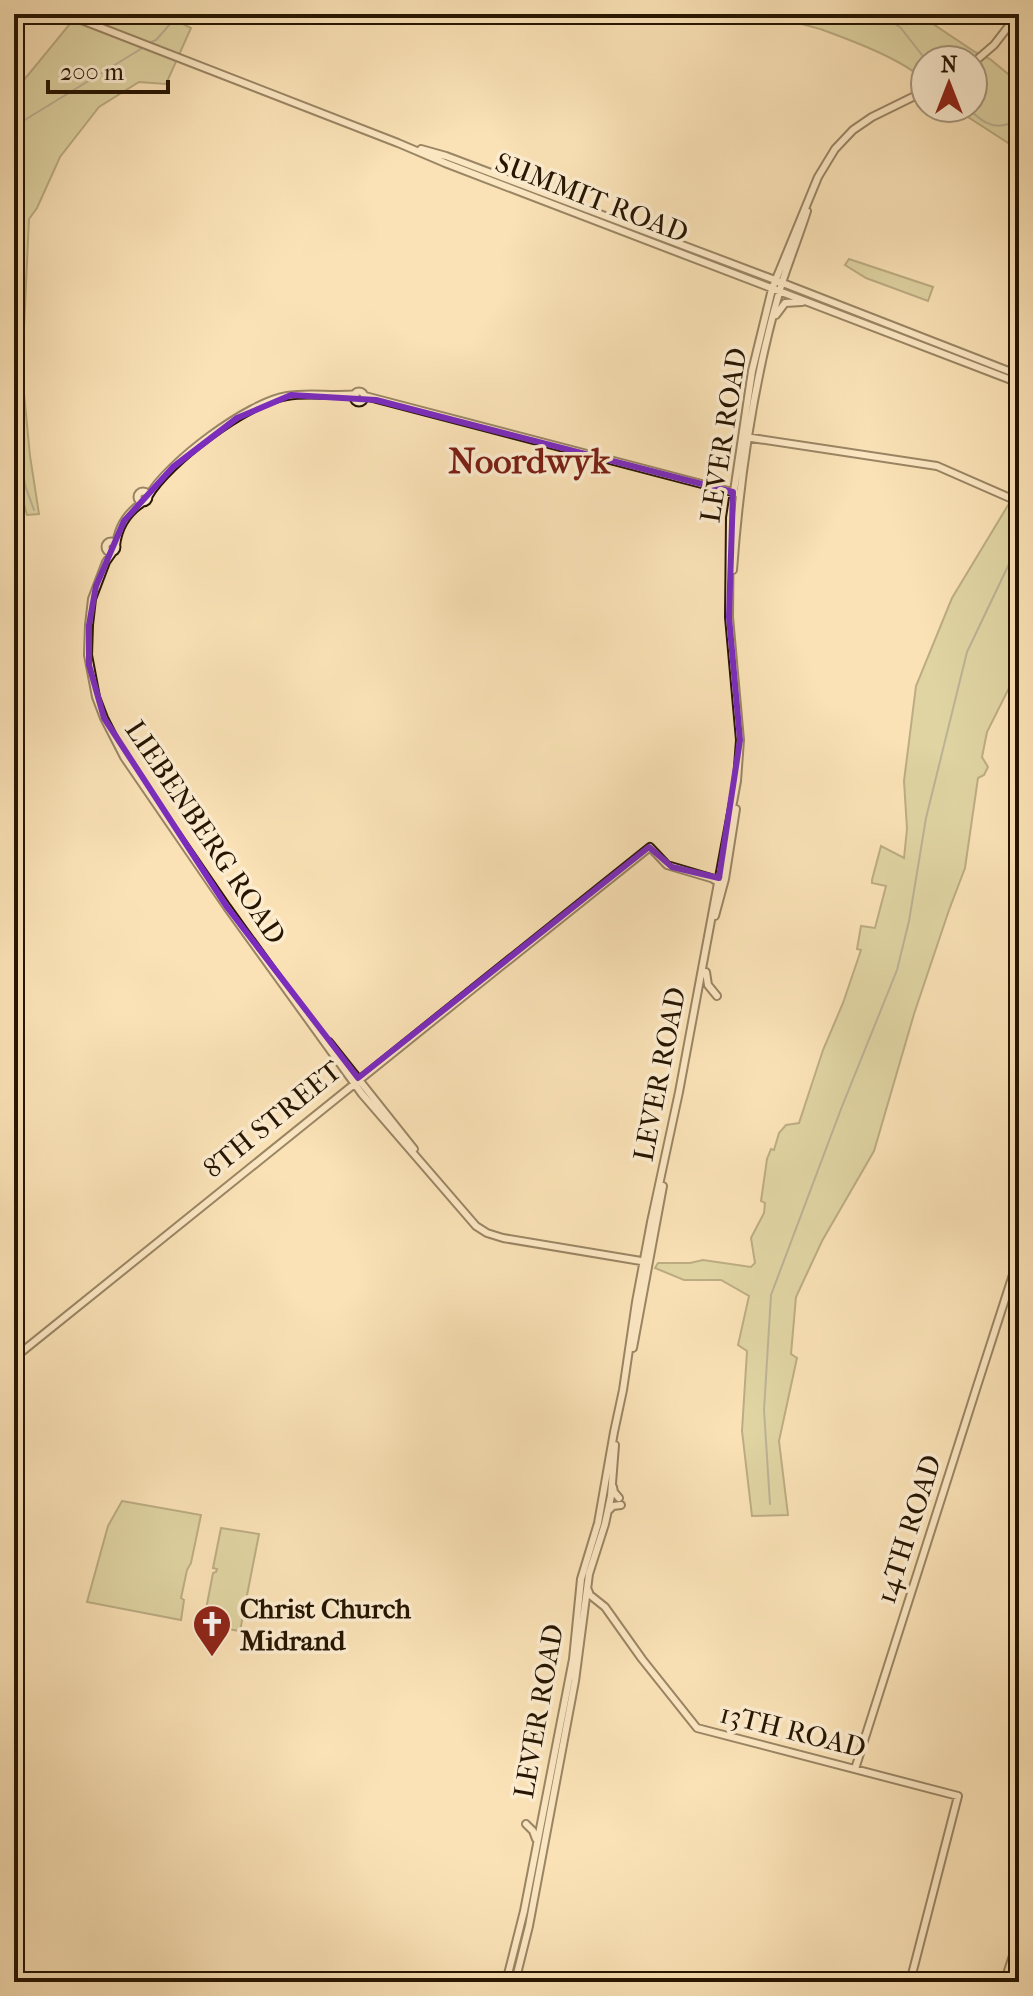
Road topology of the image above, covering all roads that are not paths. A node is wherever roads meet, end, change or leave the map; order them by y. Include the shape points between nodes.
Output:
1 (66, 14) edge
2 (1018, 14) edge
3 (989, 48) edge
4 (909, 99) edge
5 (777, 286) junction
6 (813, 304) junction
7 (772, 322) junction
8 (1019, 375) edge
9 (1019, 383) edge
10 (745, 437) junction
11 (736, 493) junction
12 (1019, 502) edge
13 (720, 880) junction
14 (706, 972) junction
15 (282, 984) junction
16 (705, 996) junction
17 (344, 1069) junction
18 (356, 1081) junction
19 (345, 1090) junction
20 (362, 1094) junction
21 (445, 1190) junction
22 (1018, 1238) edge
23 (1019, 1256) edge
24 (647, 1264) junction
25 (1003, 1303) junction
26 (14, 1358) edge
27 (612, 1484) junction
28 (608, 1511) junction
29 (587, 1586) junction
30 (582, 1606) junction
31 (608, 1612) junction
32 (855, 1769) junction
33 (526, 1824) dead end
34 (537, 1842) junction
35 (1019, 1942) edge
36 (1019, 1967) edge
37 (506, 1982) edge
38 (515, 1982) edge
39 (910, 1982) edge
40 (1006, 1982) edge
41 (1015, 1982) edge

1 - 5 main road, SUMMIT ROAD
2 - 3 main road
4 - 5 main road, LEVER ROAD via 872,117 835,149 818,177
5 - 6 main road
5 - 7 main road, LEVER ROAD
5 - 8 main road
5 - 10 main road, LEVER ROAD via 757,348
6 - 7 main road via 785,303
6 - 9 main road
7 - 10 main road, LEVER ROAD
10 - 11 main road, LEVER ROAD
10 - 12 main road via 937,466
11 - 13 main road, LEVER ROAD via 732,617 741,756 734,824
11 - 15 main road, LIEBENBERG ROAD via 375,400 291,395 265,403 215,433 143,498 124,521 92,599 88,643 96,697 124,757
13 - 14 main road, LEVER ROAD
13 - 18 main road, 8TH STREET via 667,865 650,847
13 - 24 main road, LEVER ROAD
14 - 16 main road, LEVER ROAD
14 - 16 main road via 717,996
15 - 17 main road, LIEBENBERG ROAD
15 - 18 main road, LIEBENBERG ROAD
16 - 24 main road, LEVER ROAD
17 - 18 main road, LIEBENBERG ROAD
17 - 19 main road
18 - 19 main road, 8TH STREET
18 - 20 main road, LIEBENBERG ROAD
18 - 21 main road, LIEBENBERG ROAD
19 - 20 main road
19 - 26 main road, 8TH STREET
20 - 21 main road, LIEBENBERG ROAD
21 - 24 main road, LIEBENBERG ROAD via 487,1233
22 - 25 main road, 14TH ROAD
23 - 25 main road, 14TH ROAD
24 - 27 main road, LEVER ROAD
24 - 30 main road, LEVER ROAD via 598,1523 581,1579
25 - 32 main road, 14TH ROAD
27 - 28 main road, LEVER ROAD
27 - 28 main road via 620,1501
28 - 29 main road, LEVER ROAD
29 - 30 main road, LEVER ROAD
29 - 31 main road, 13TH ROAD
30 - 31 main road
30 - 34 main road, LEVER ROAD
30 - 38 main road, LEVER ROAD via 575,1681
31 - 32 main road, 13TH ROAD via 697,1728
32 - 39 main road, 13TH ROAD via 958,1796
33 - 34 main road
34 - 37 main road, LEVER ROAD
35 - 40 highway
36 - 41 highway

